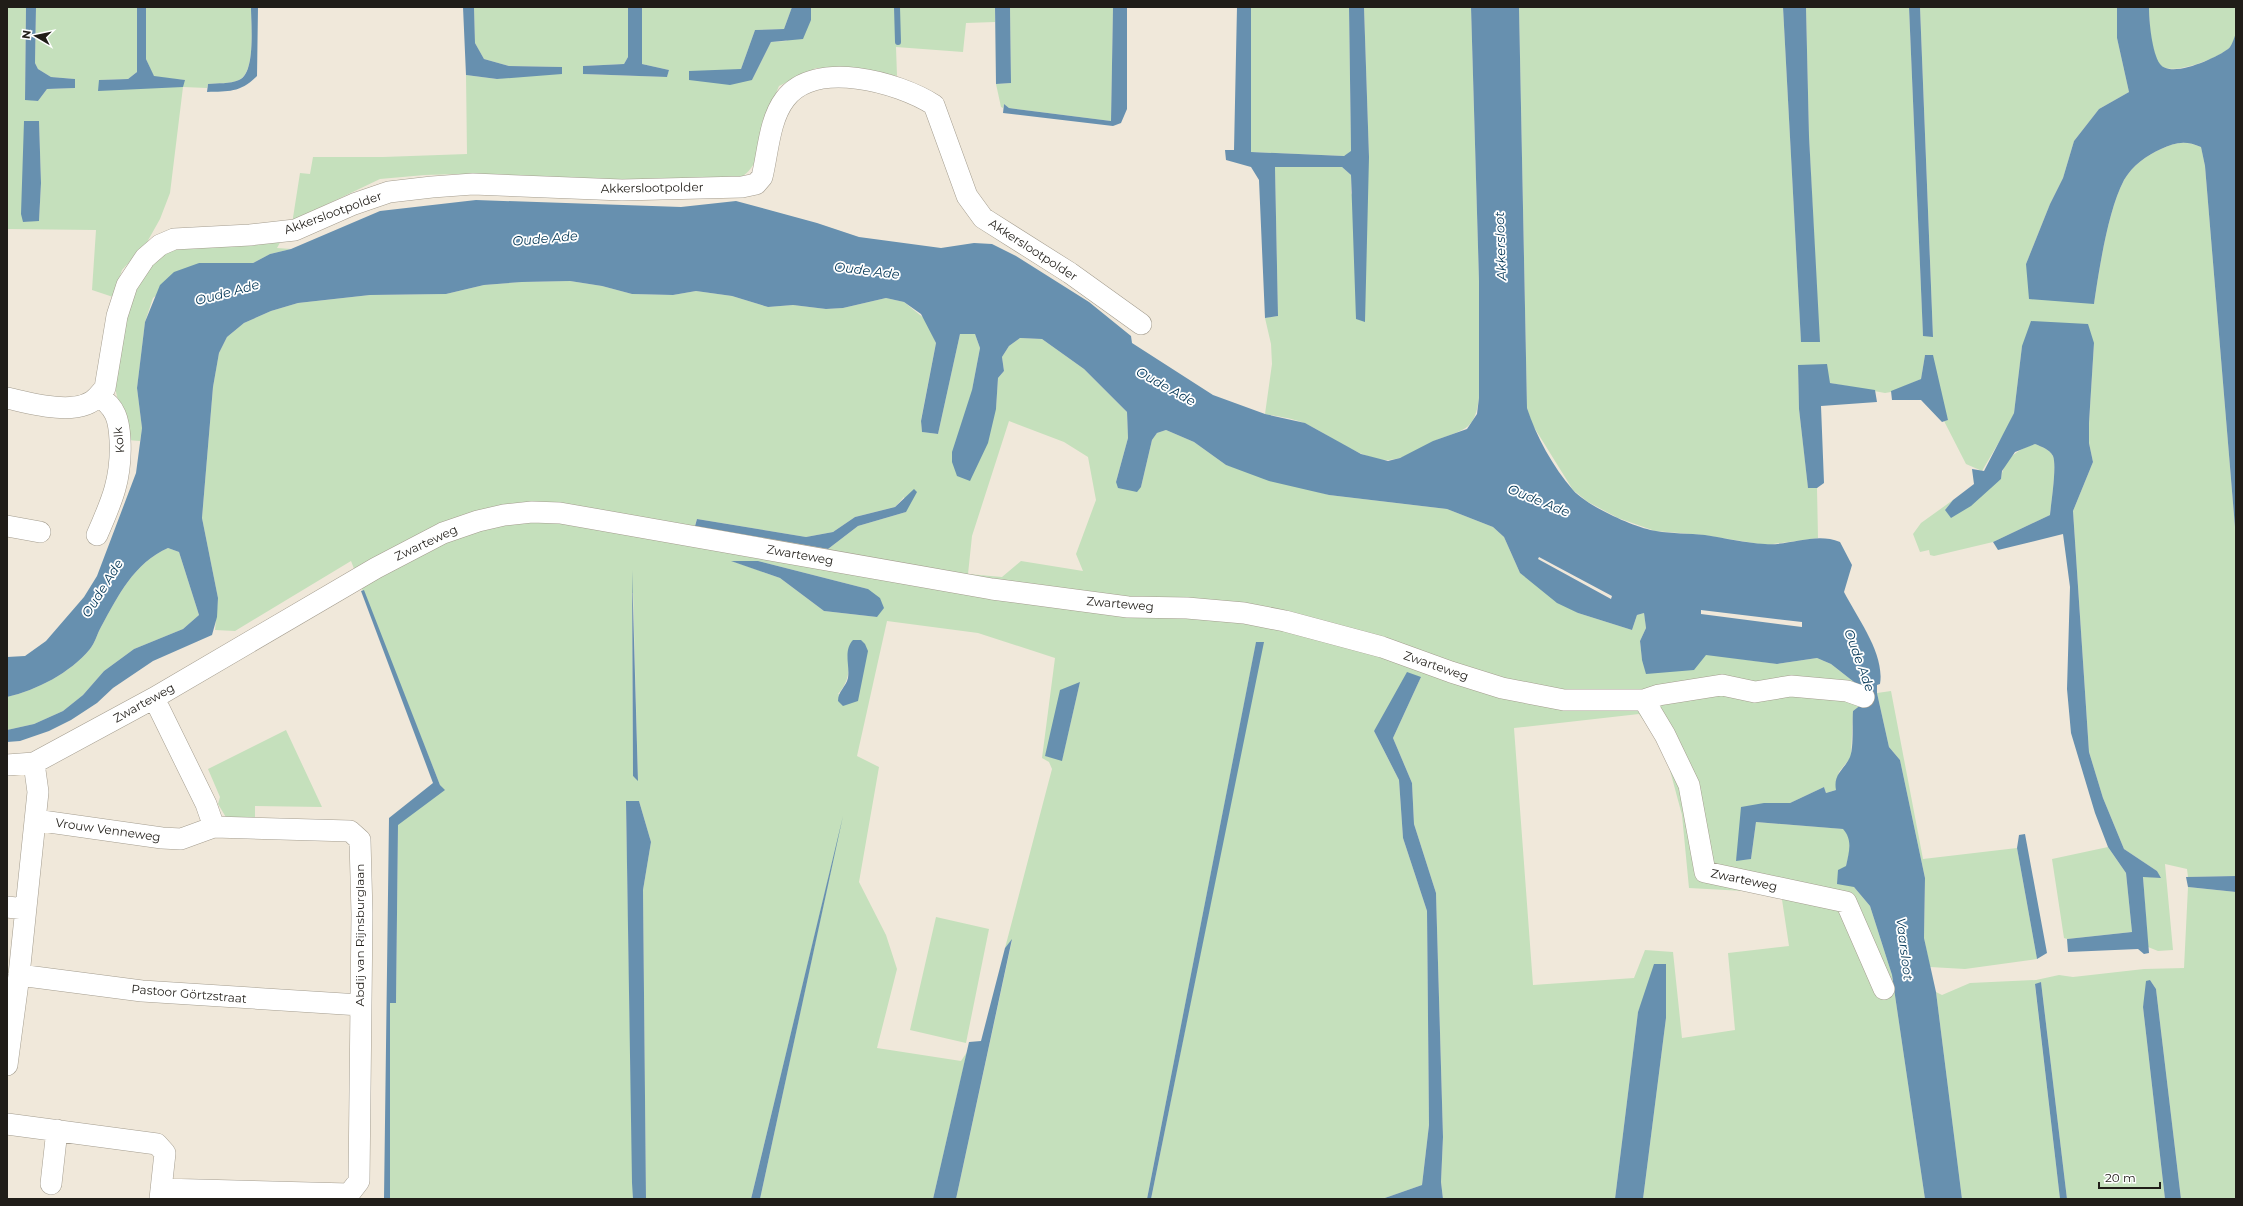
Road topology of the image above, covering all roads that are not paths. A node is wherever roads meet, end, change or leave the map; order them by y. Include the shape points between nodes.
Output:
1 (1140, 324) dead end
2 (98, 396) junction
3 (7, 398) edge
4 (7, 526) edge
5 (40, 532) dead end
6 (97, 535) dead end
7 (1864, 697) dead end
8 (154, 698) junction
9 (1644, 700) junction
10 (34, 763) junction
11 (7, 765) edge
12 (35, 820) junction
13 (214, 828) junction
14 (181, 839) joint
15 (16, 908) edge
16 (19, 975) junction
17 (1884, 989) dead end
18 (360, 1005) junction
19 (10, 1015) edge
20 (7, 1065) edge
21 (7, 1124) edge
22 (57, 1130) junction
23 (51, 1184) dead end
24 (161, 1194) edge

1 - 2 street, Akkerslootpolder via 1070,273 983,218 967,196 934,105 908,90 889,84 848,78 823,79 809,80 794,88 784,100 775,119 762,177 756,184 742,187 622,190 472,184 432,187 389,192 295,230 174,239 160,245 145,258 127,285 117,316 105,388
2 - 3 street via 94,401 71,408 48,408
2 - 6 street, Kolk via 109,403 120,428 121,463 113,499
4 - 5 street
7 - 9 street, Zwarteweg via 1839,690 1791,686 1755,692 1722,685 1659,695
8 - 9 street, Zwarteweg via 376,568 443,533 478,521 532,512 568,514 992,589 1128,607 1187,608 1244,613 1285,621 1382,647 1502,688 1564,700
8 - 10 street, Zwarteweg
8 - 13 street via 203,798
9 - 17 street, Zwarteweg via 1665,735 1689,785 1705,872 1846,902
10 - 11 street, Zwarteweg
10 - 12 street via 38,792
12 - 14 street, Vrouw Venneweg
12 - 15 street
13 - 14 street, Abdij van Rijnsburglaan
13 - 18 street, Abdij van Rijnsburglaan via 350,831 360,840
15 - 16 street
16 - 18 street, Pastoor Görtzstraat via 142,991
16 - 19 street
18 - 24 street, Abdij van Rijnsburglaan via 359,1181 349,1194
19 - 20 street
21 - 22 street
22 - 23 street
22 - 24 street via 156,1144 166,1153

